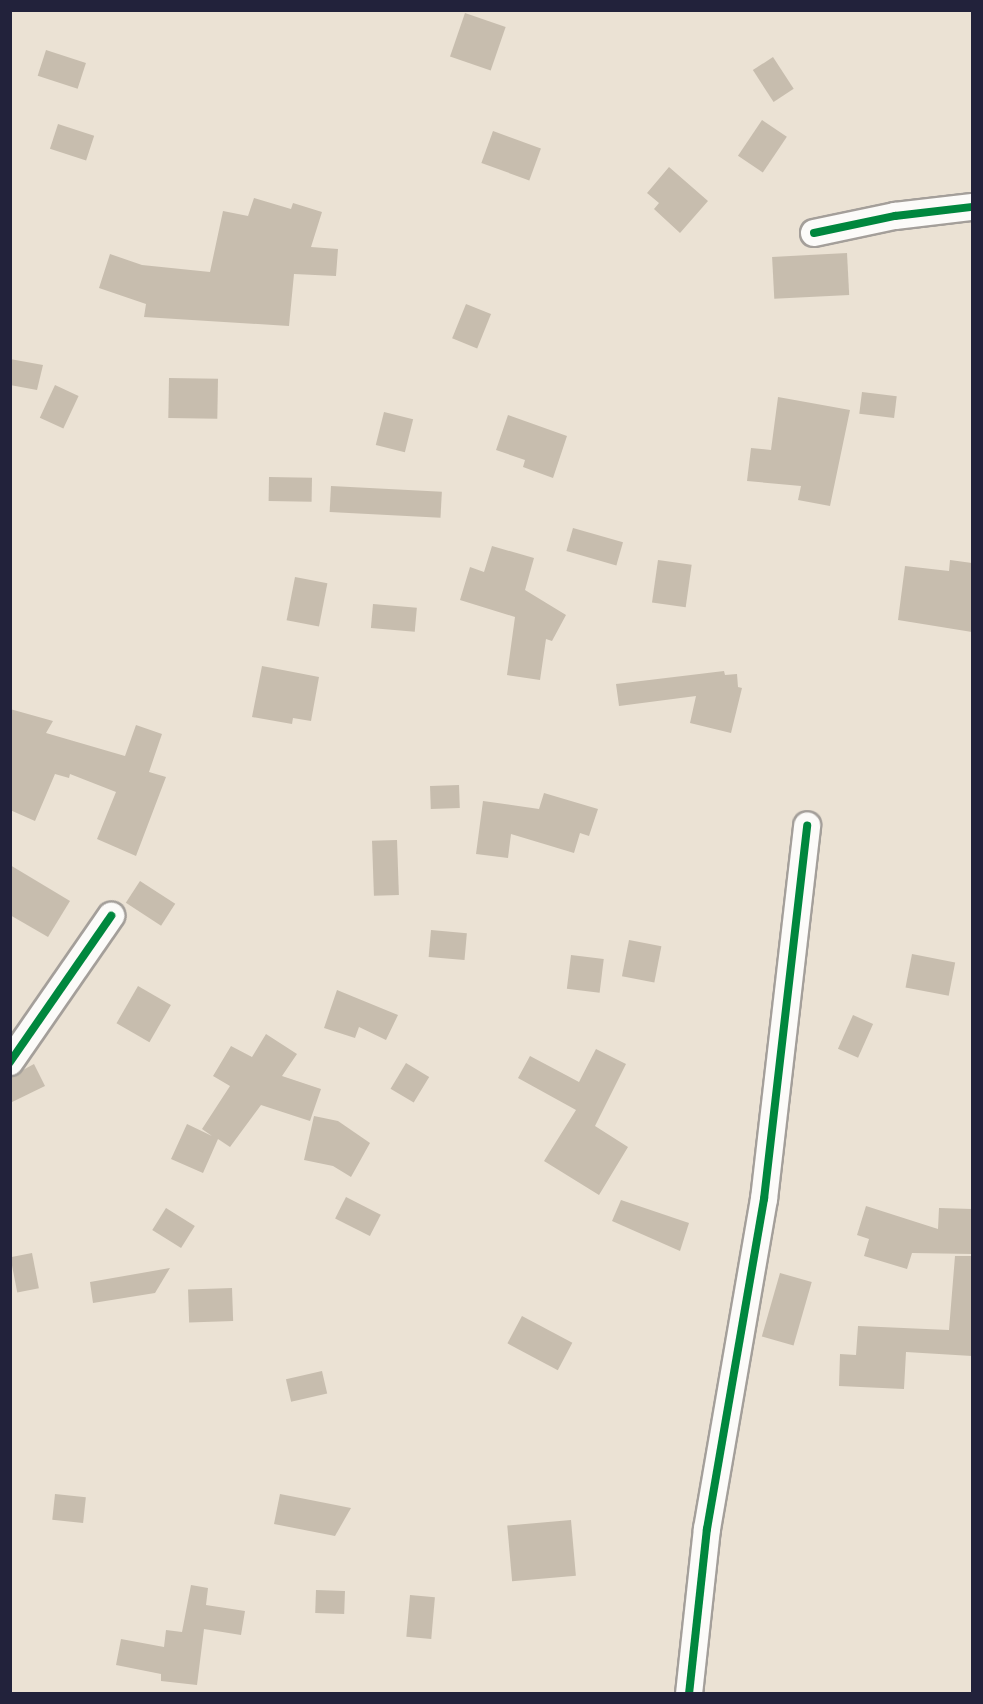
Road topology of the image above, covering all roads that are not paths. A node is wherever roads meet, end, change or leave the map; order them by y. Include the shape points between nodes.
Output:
1 (972, 207) edge
2 (814, 233) dead end
3 (807, 825) dead end
4 (111, 916) dead end
5 (10, 1062) edge
6 (689, 1694) edge

1 - 2 street via 895,216
3 - 6 street via 764,1199 707,1529
4 - 5 street

